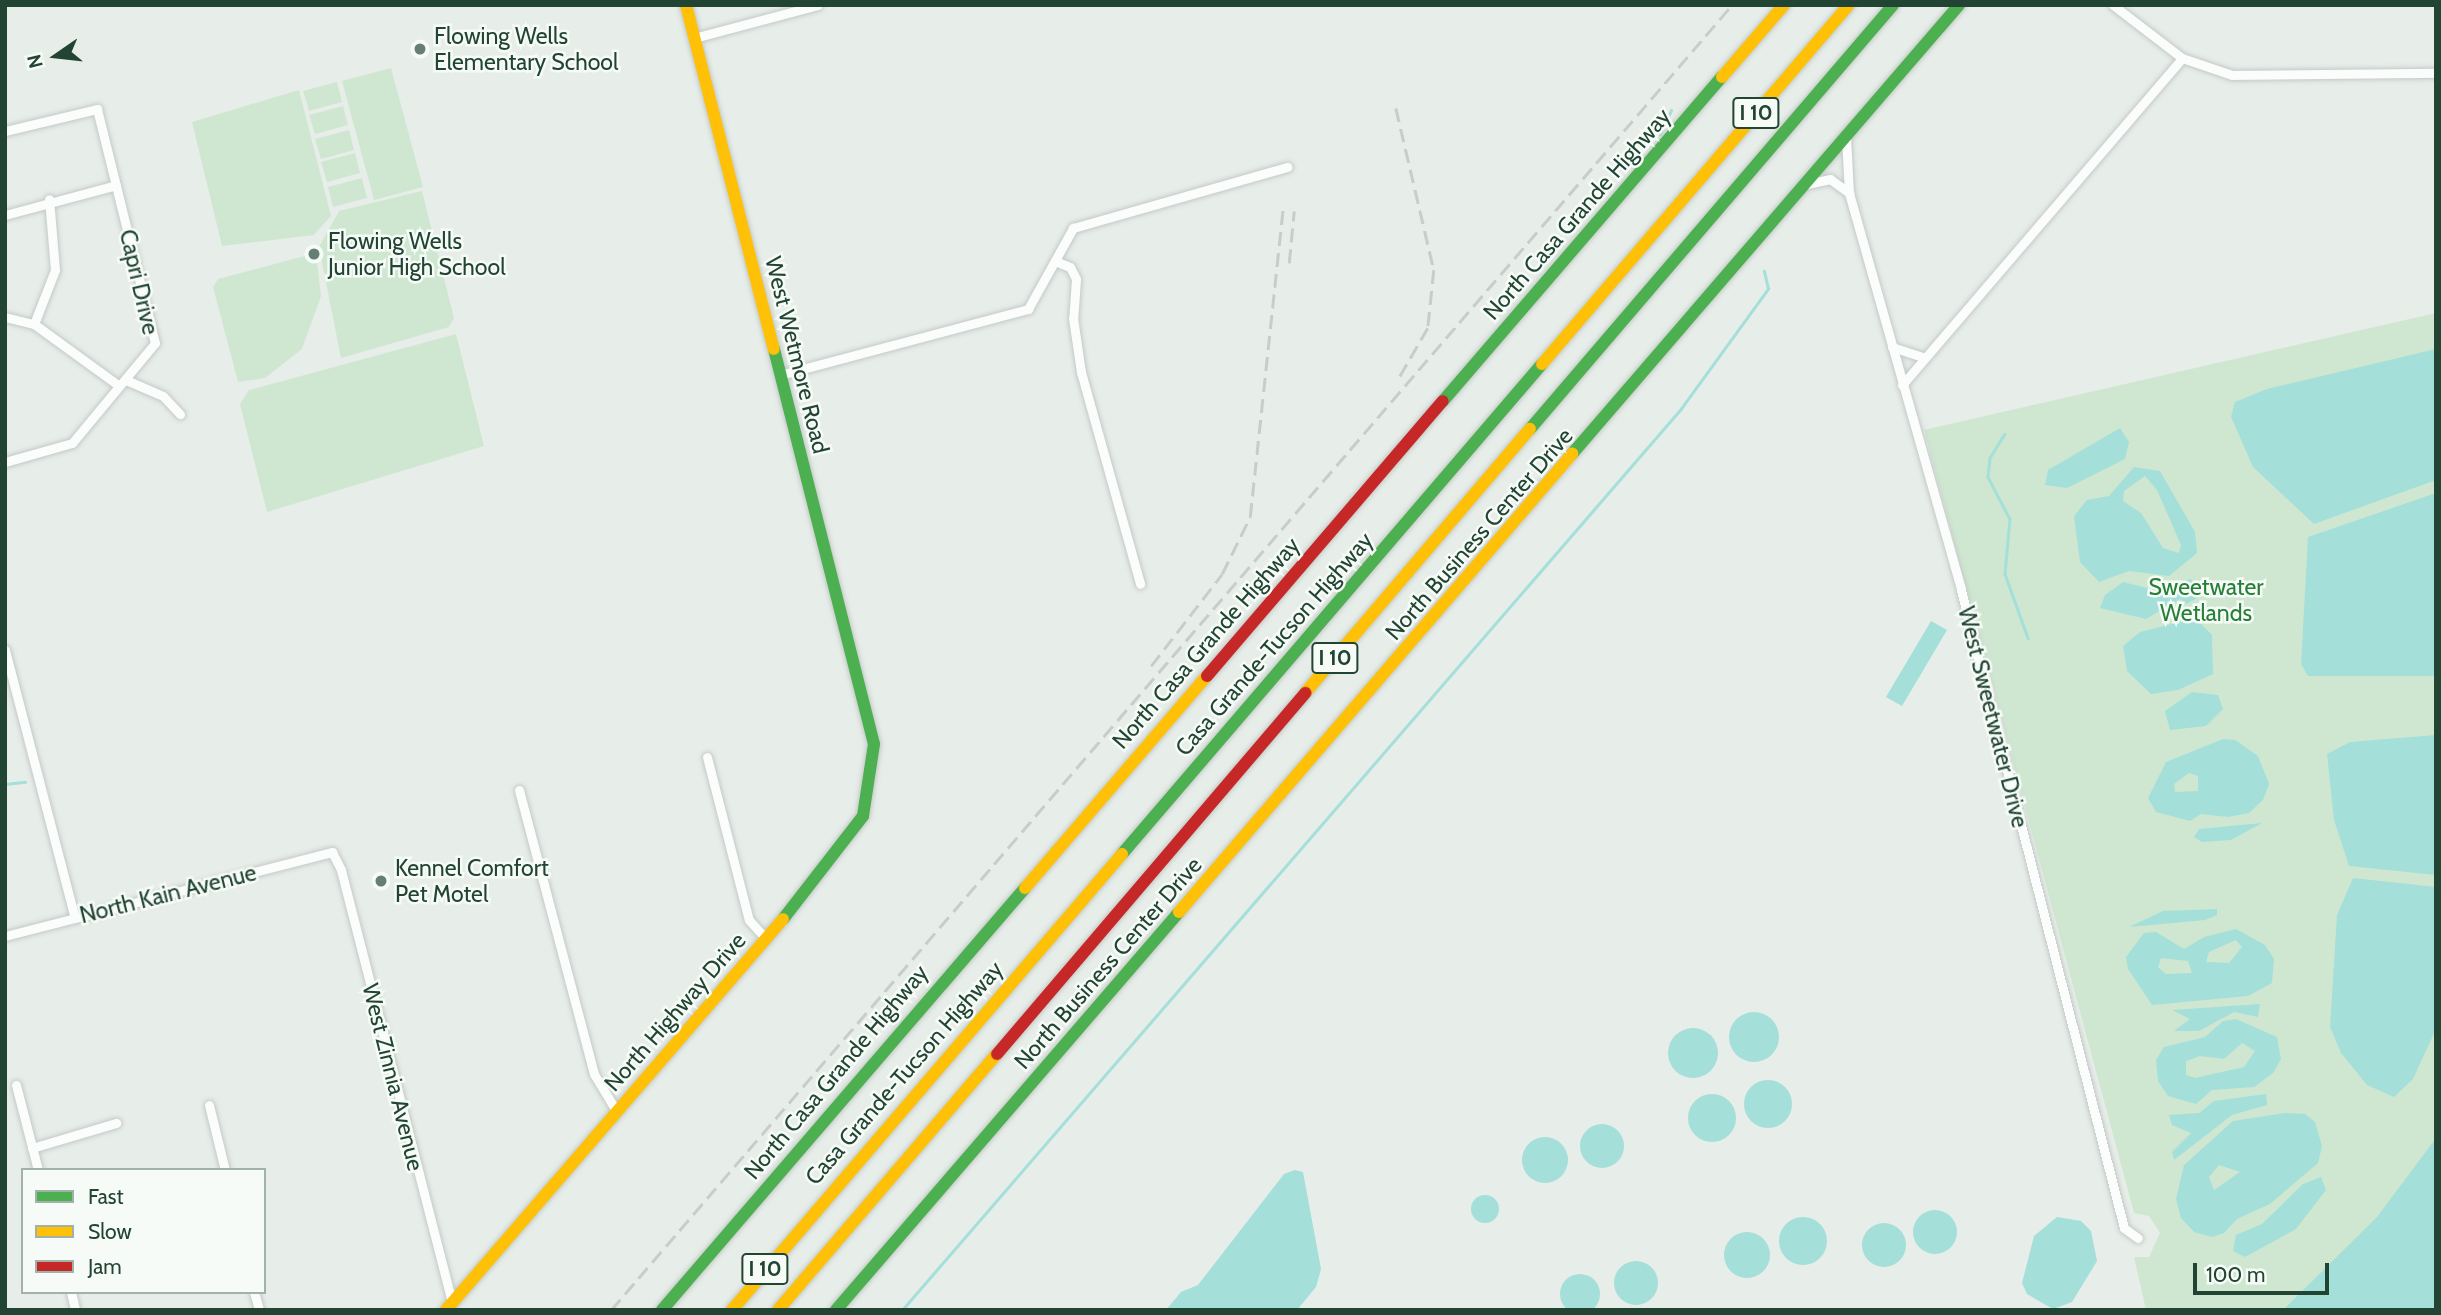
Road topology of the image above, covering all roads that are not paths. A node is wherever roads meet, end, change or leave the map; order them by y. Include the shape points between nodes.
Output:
1 (686, 5) edge
2 (818, 5) edge
3 (1784, 5) edge
4 (1849, 5) edge
5 (1893, 5) edge
6 (1959, 5) edge
7 (2113, 5) edge
8 (694, 37) junction
9 (2182, 58) junction
10 (2436, 72) edge
11 (5, 131) edge
12 (1847, 135) junction
13 (1287, 167) dead end
14 (1805, 184) junction
15 (116, 185) junction
16 (1849, 193) junction
17 (49, 199) junction
18 (5, 215) edge
19 (1055, 261) junction
20 (5, 317) edge
21 (34, 324) junction
22 (1892, 347) junction
23 (1923, 357) junction
24 (780, 375) junction
25 (122, 383) junction
26 (1902, 385) junction
27 (180, 414) dead end
28 (5, 462) edge
29 (1140, 584) dead end
30 (5, 650) edge
31 (868, 715) joint
32 (707, 757) dead end
33 (519, 790) dead end
34 (332, 852) joint
35 (75, 918) junction
36 (5, 936) edge
37 (766, 939) junction
38 (16, 1084) dead end
39 (209, 1105) dead end
40 (617, 1112) junction
41 (116, 1123) dead end
42 (32, 1148) junction
43 (37, 1168) edge
44 (225, 1168) edge
45 (799, 1228) junction
46 (2138, 1238) dead end
47 (449, 1306) edge
48 (662, 1310) edge
49 (717, 1310) edge
50 (732, 1310) edge
51 (778, 1310) edge
52 (836, 1310) edge

1 - 8 main road, West Wetmore Road
2 - 8 street
3 - 48 main road, North Casa Grande Highway
4 - 45 main road, Casa Grande-Tucson Highway / I 10
5 - 51 main road, I 10
6 - 12 main road, North Business Center Drive
7 - 9 street
8 - 24 main road, West Wetmore Road
9 - 10 street via 2242,77
9 - 23 street
11 - 15 street, Capri Drive via 97,109
12 - 14 main road, North Business Center Drive
12 - 16 street, West Sweetwater Drive via 1844,159
13 - 19 street via 1073,228
14 - 16 street via 1830,179
14 - 52 main road, North Business Center Drive
15 - 17 street
15 - 25 street, Capri Drive via 155,343
16 - 22 street, West Sweetwater Drive
17 - 18 street
17 - 21 street via 55,270
19 - 24 street via 1028,309
19 - 29 street via 1070,267 1076,279 1073,318 1082,372
20 - 21 street
21 - 25 street
22 - 23 street
22 - 26 street, West Sweetwater Drive
23 - 26 street
24 - 31 main road, West Wetmore Road
25 - 27 street via 163,396
25 - 28 street, Capri Drive via 72,443
26 - 46 street, West Sweetwater Drive via 1961,590 2124,1228
30 - 35 street
31 - 37 main road, North Highway Drive via 873,773 863,816 846,844
32 - 37 street via 750,920
33 - 40 street via 594,1074
34 - 35 street, North Kain Avenue
34 - 47 street, West Zinnia Avenue via 341,870
35 - 36 street, North Kain Avenue
37 - 40 main road, North Highway Drive
38 - 42 street
39 - 44 street
40 - 47 main road, North Highway Drive
41 - 42 street
42 - 43 street
45 - 49 main road
45 - 50 main road, Casa Grande-Tucson Highway / I 10

